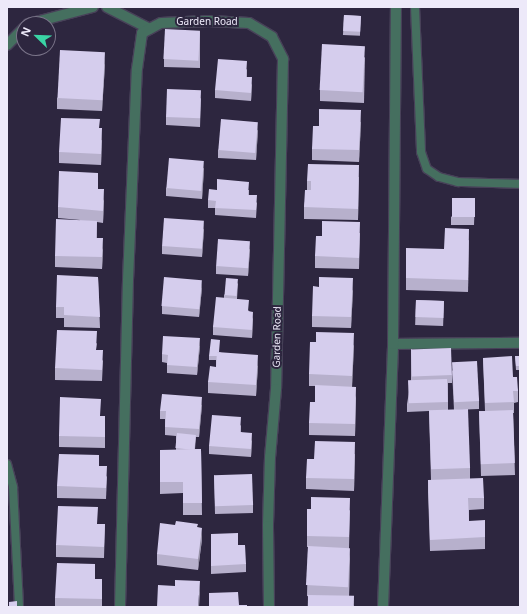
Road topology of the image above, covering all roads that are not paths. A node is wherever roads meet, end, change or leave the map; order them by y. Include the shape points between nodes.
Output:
1 (93, 7) edge
2 (107, 7) edge
3 (396, 7) edge
4 (415, 7) edge
5 (56, 17) edge
6 (150, 29) junction
7 (16, 36) edge
8 (7, 45) edge
9 (520, 184) edge
10 (520, 343) edge
11 (393, 344) junction
12 (7, 464) edge
13 (19, 607) edge
14 (120, 607) edge
15 (269, 607) edge
16 (383, 607) edge

1 - 5 street
2 - 6 street
3 - 11 street
4 - 9 lane via 421,152 427,169 439,177 458,182
6 - 14 street via 142,33 137,69 128,280
6 - 15 street, Garden Road via 161,23 249,23 272,37 283,60 276,389 270,457 268,526
7 - 8 street
10 - 11 street
11 - 16 street
12 - 13 lane via 13,487

